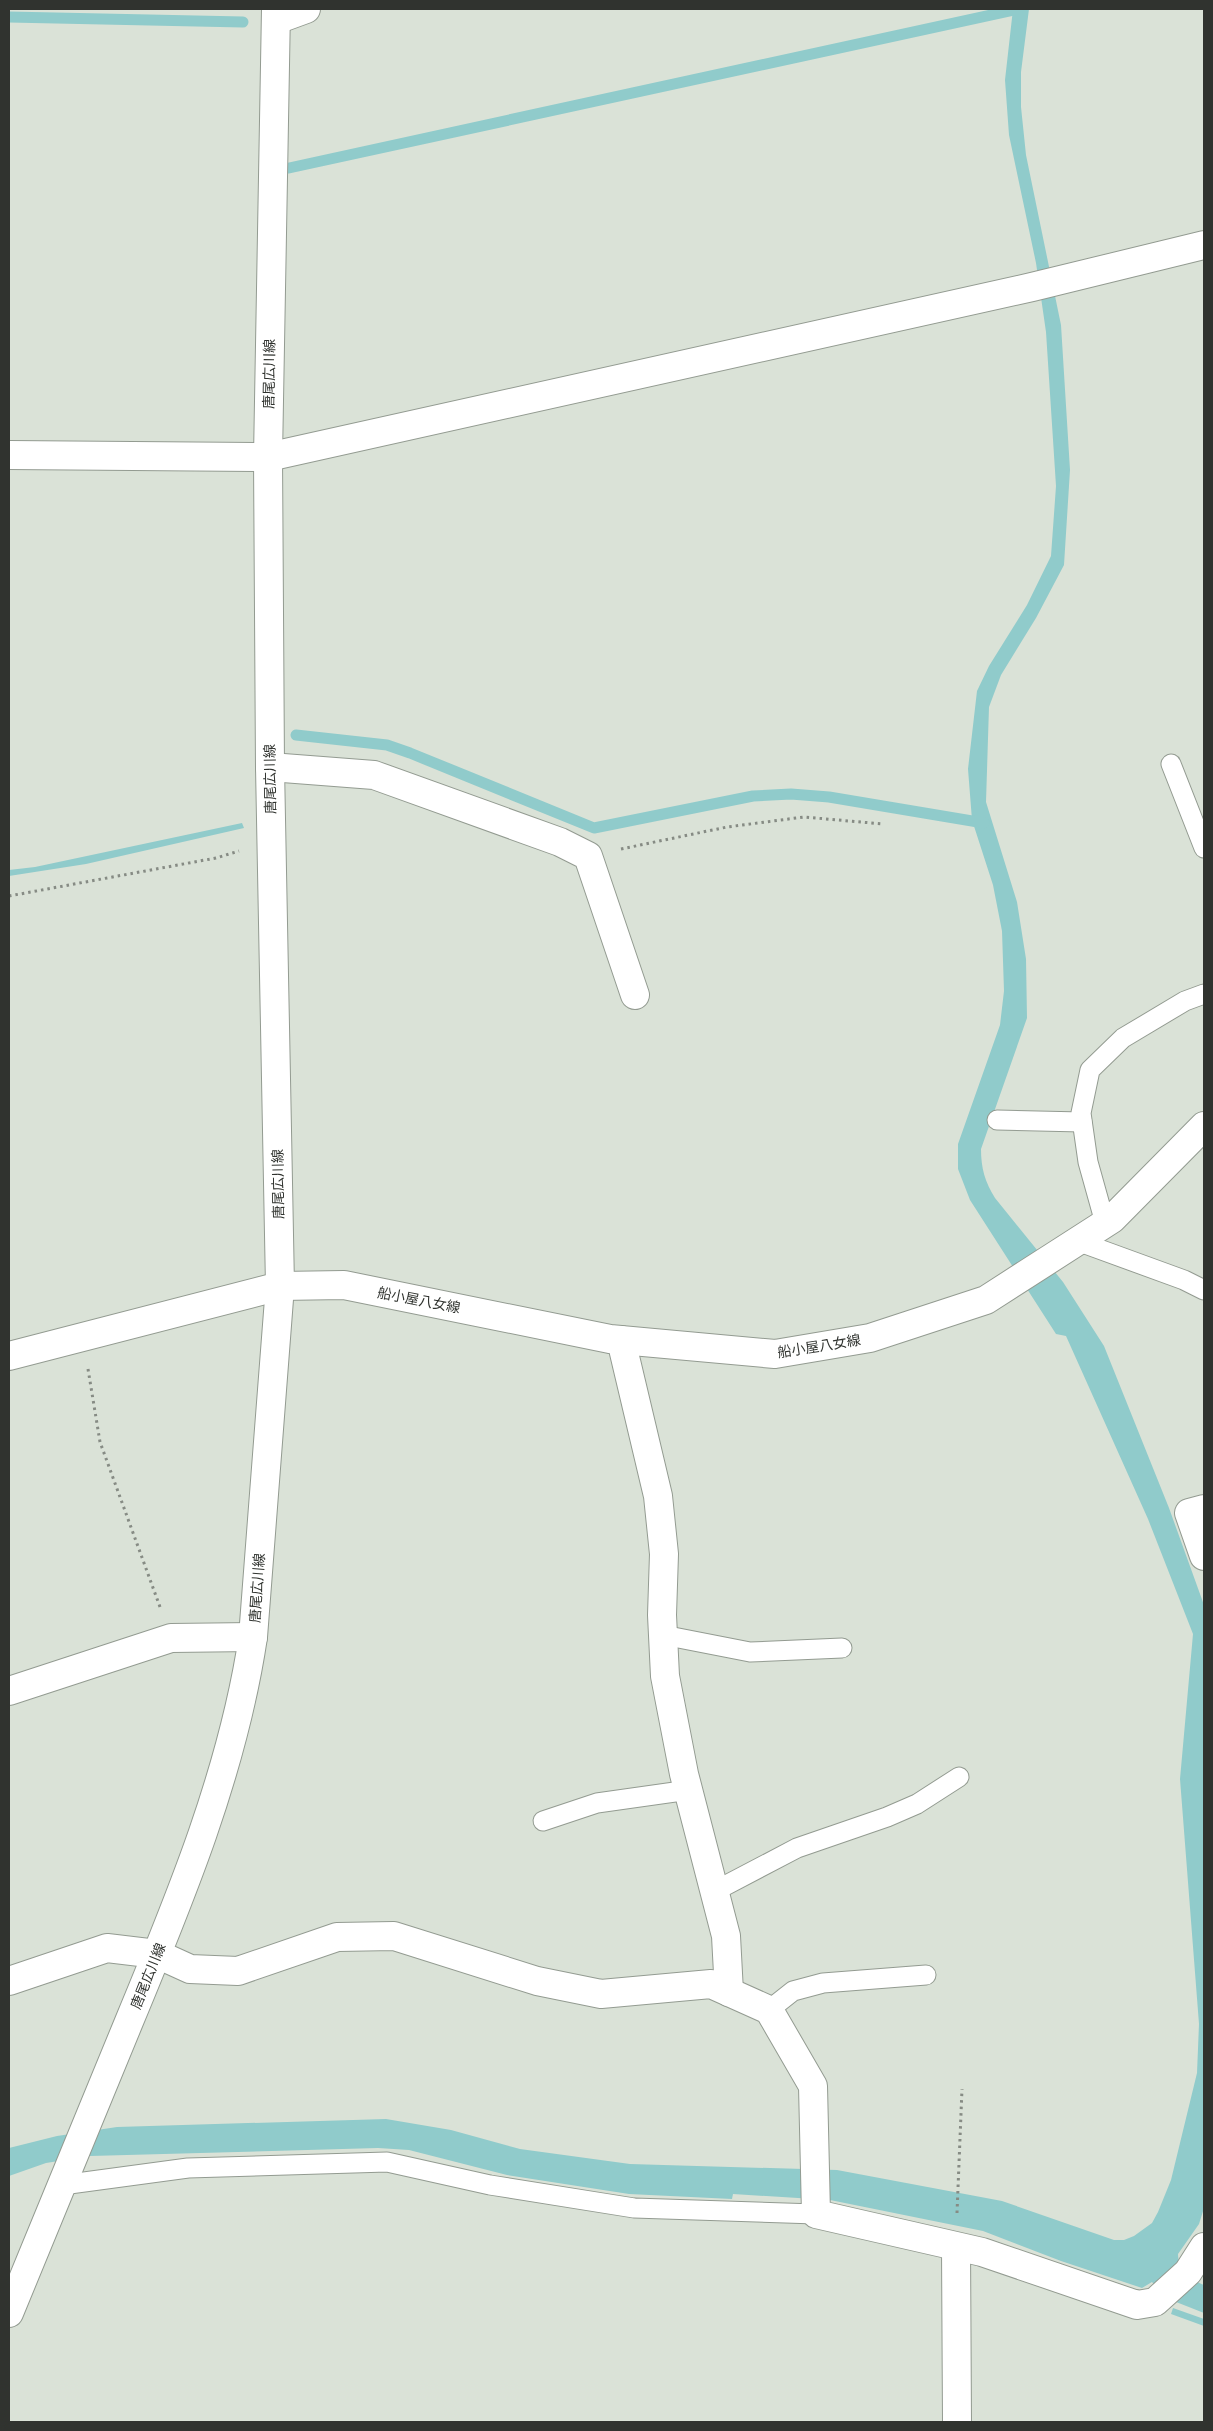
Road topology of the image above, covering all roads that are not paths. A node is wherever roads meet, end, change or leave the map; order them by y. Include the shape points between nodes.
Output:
1 (306, 9) edge
2 (276, 14) edge
3 (1204, 245) edge
4 (9, 455) edge
5 (268, 457) junction
6 (1171, 764) dead end
7 (270, 767) junction
8 (1204, 848) edge
9 (1204, 994) edge
10 (635, 995) dead end
11 (997, 1120) dead end
12 (1082, 1122) junction
13 (1204, 1126) edge
14 (1105, 1223) junction
15 (1077, 1241) junction
16 (280, 1286) junction
17 (1204, 1290) edge
18 (621, 1340) junction
19 (9, 1356) edge
20 (1204, 1509) edge
21 (1204, 1556) edge
22 (663, 1634) junction
23 (253, 1637) junction
24 (842, 1648) dead end
25 (9, 1691) edge
26 (958, 1777) dead end
27 (689, 1790) junction
28 (543, 1821) dead end
29 (715, 1890) junction
30 (157, 1954) junction
31 (926, 1975) dead end
32 (9, 1981) edge
33 (729, 1992) junction
34 (769, 2010) junction
35 (66, 2175) junction
36 (816, 2210) junction
37 (956, 2247) junction
38 (1204, 2247) edge
39 (9, 2313) edge
40 (957, 2422) edge

1 - 2 street
2 - 5 street, 唐尾広川線
3 - 5 street via 1044,284
4 - 5 street
5 - 7 street, 唐尾広川線
6 - 8 lane
7 - 10 street via 374,775 560,842 588,856
7 - 16 street, 唐尾広川線
9 - 12 lane via 1185,1001 1123,1038 1090,1070
11 - 12 lane
12 - 14 lane via 1088,1162
13 - 14 street, 船小屋八女線
14 - 15 street, 船小屋八女線
15 - 17 lane
15 - 18 street, 船小屋八女線 via 986,1300 870,1338 775,1354
16 - 18 street, 船小屋八女線 via 344,1285
16 - 19 street, 船小屋八女線
16 - 23 street, 唐尾広川線
18 - 22 street via 658,1496 664,1554
20 - 21 street via 1189,1514
22 - 24 lane via 750,1652
22 - 27 street via 665,1676
23 - 25 street via 171,1638
23 - 30 street, 唐尾広川線 via 245,1691 205,1830
26 - 29 lane via 917,1804 887,1818 797,1848
27 - 28 lane via 597,1803
27 - 29 street
29 - 33 street via 726,1936
30 - 32 street via 106,1948
30 - 33 street via 190,1969 238,1971 337,1937 394,1936 537,1981 601,1994 711,1984
30 - 35 street, 唐尾広川線
31 - 34 lane via 823,1983 793,1991
33 - 34 street
34 - 36 street via 813,2086
35 - 36 lane via 387,2162 490,2185 634,2208
35 - 39 street, 唐尾広川線
36 - 37 street
37 - 38 street via 982,2252 1137,2305 1155,2302 1188,2272
37 - 40 street

